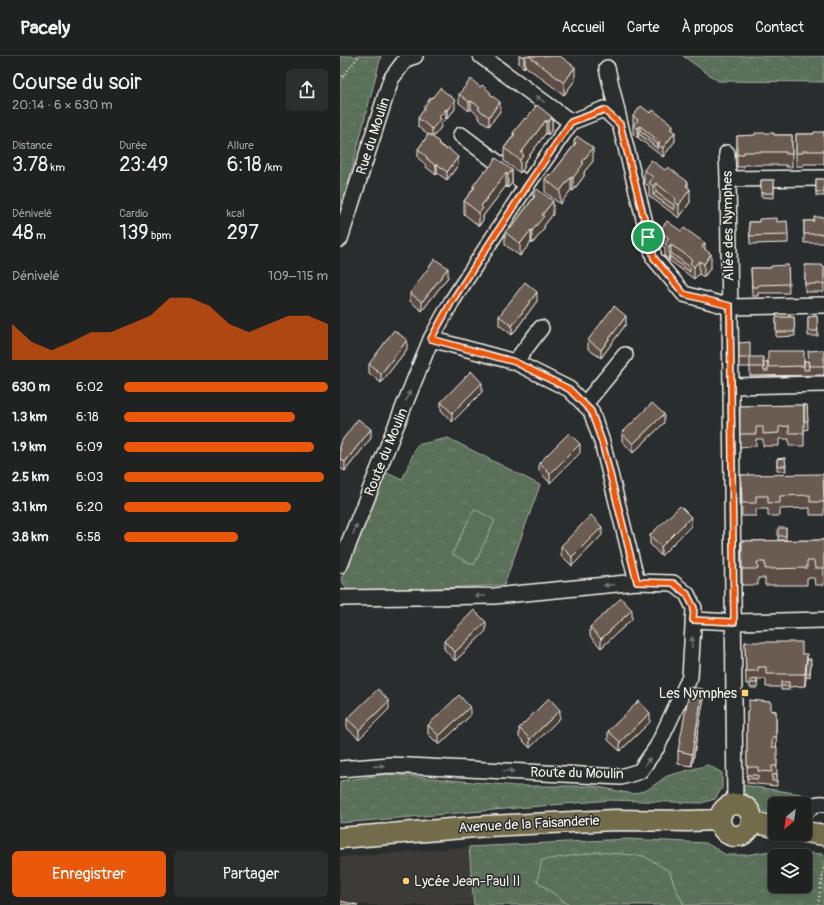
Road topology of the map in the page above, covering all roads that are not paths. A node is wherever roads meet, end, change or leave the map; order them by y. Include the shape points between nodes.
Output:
1 (415, 56) edge
2 (481, 56) edge
3 (607, 68) dead end
4 (571, 122) junction
5 (620, 124) junction
6 (461, 135) dead end
7 (726, 153) dead end
8 (824, 178) edge
9 (728, 179) junction
10 (527, 186) junction
11 (340, 239) edge
12 (824, 305) edge
13 (730, 306) junction
14 (540, 328) dead end
15 (431, 339) junction
16 (625, 356) dead end
17 (515, 362) junction
18 (824, 384) edge
19 (731, 386) junction
20 (584, 404) junction
21 (340, 565) edge
22 (637, 582) junction
23 (340, 598) edge
24 (693, 620) junction
25 (824, 620) edge
26 (734, 622) junction
27 (340, 769) edge
28 (735, 803) junction
29 (824, 804) edge
30 (812, 806) edge
31 (719, 820) junction
32 (752, 822) junction
33 (768, 825) edge
34 (812, 833) edge
35 (824, 835) edge
36 (340, 838) edge

1 - 11 street, Rue du Moulin via 406,59 391,79
4 -> 2 street
3 - 5 street
4 - 5 street via 604,110
4 - 10 street, Route du Moulin
5 - 13 street via 654,258 684,294
6 - 10 street
7 - 9 street, Allée des Nymphes
8 - 9 street
9 - 13 street, Allée des Nymphes
10 - 15 street, Route du Moulin via 452,301
12 - 13 street
13 - 19 street, Allée des Nymphes
14 - 17 street
15 - 17 street
21 -> 15 street, Route du Moulin
16 - 20 street
17 - 20 street via 569,389
18 - 19 street
19 - 26 street, Allée des Nymphes
20 - 22 street via 591,411 602,442
22 -> 23 street, Route du Moulin via 494,596
22 - 24 street, Route du Moulin via 673,583 687,594 694,608
24 - 26 street
27 -> 24 street, Route du Moulin via 390,765 621,777 640,771 658,747 690,677
25 - 26 street
26 - 28 street, Allée des Nymphes
28 - 31 main road via 726,807
28 - 32 main road via 748,809
29 - 30 street
31 - 32 main road via 723,830 732,836 747,832
31 - 36 main road, Avenue de la Faisanderie via 615,820 504,825
32 - 33 main road
34 - 35 main road

